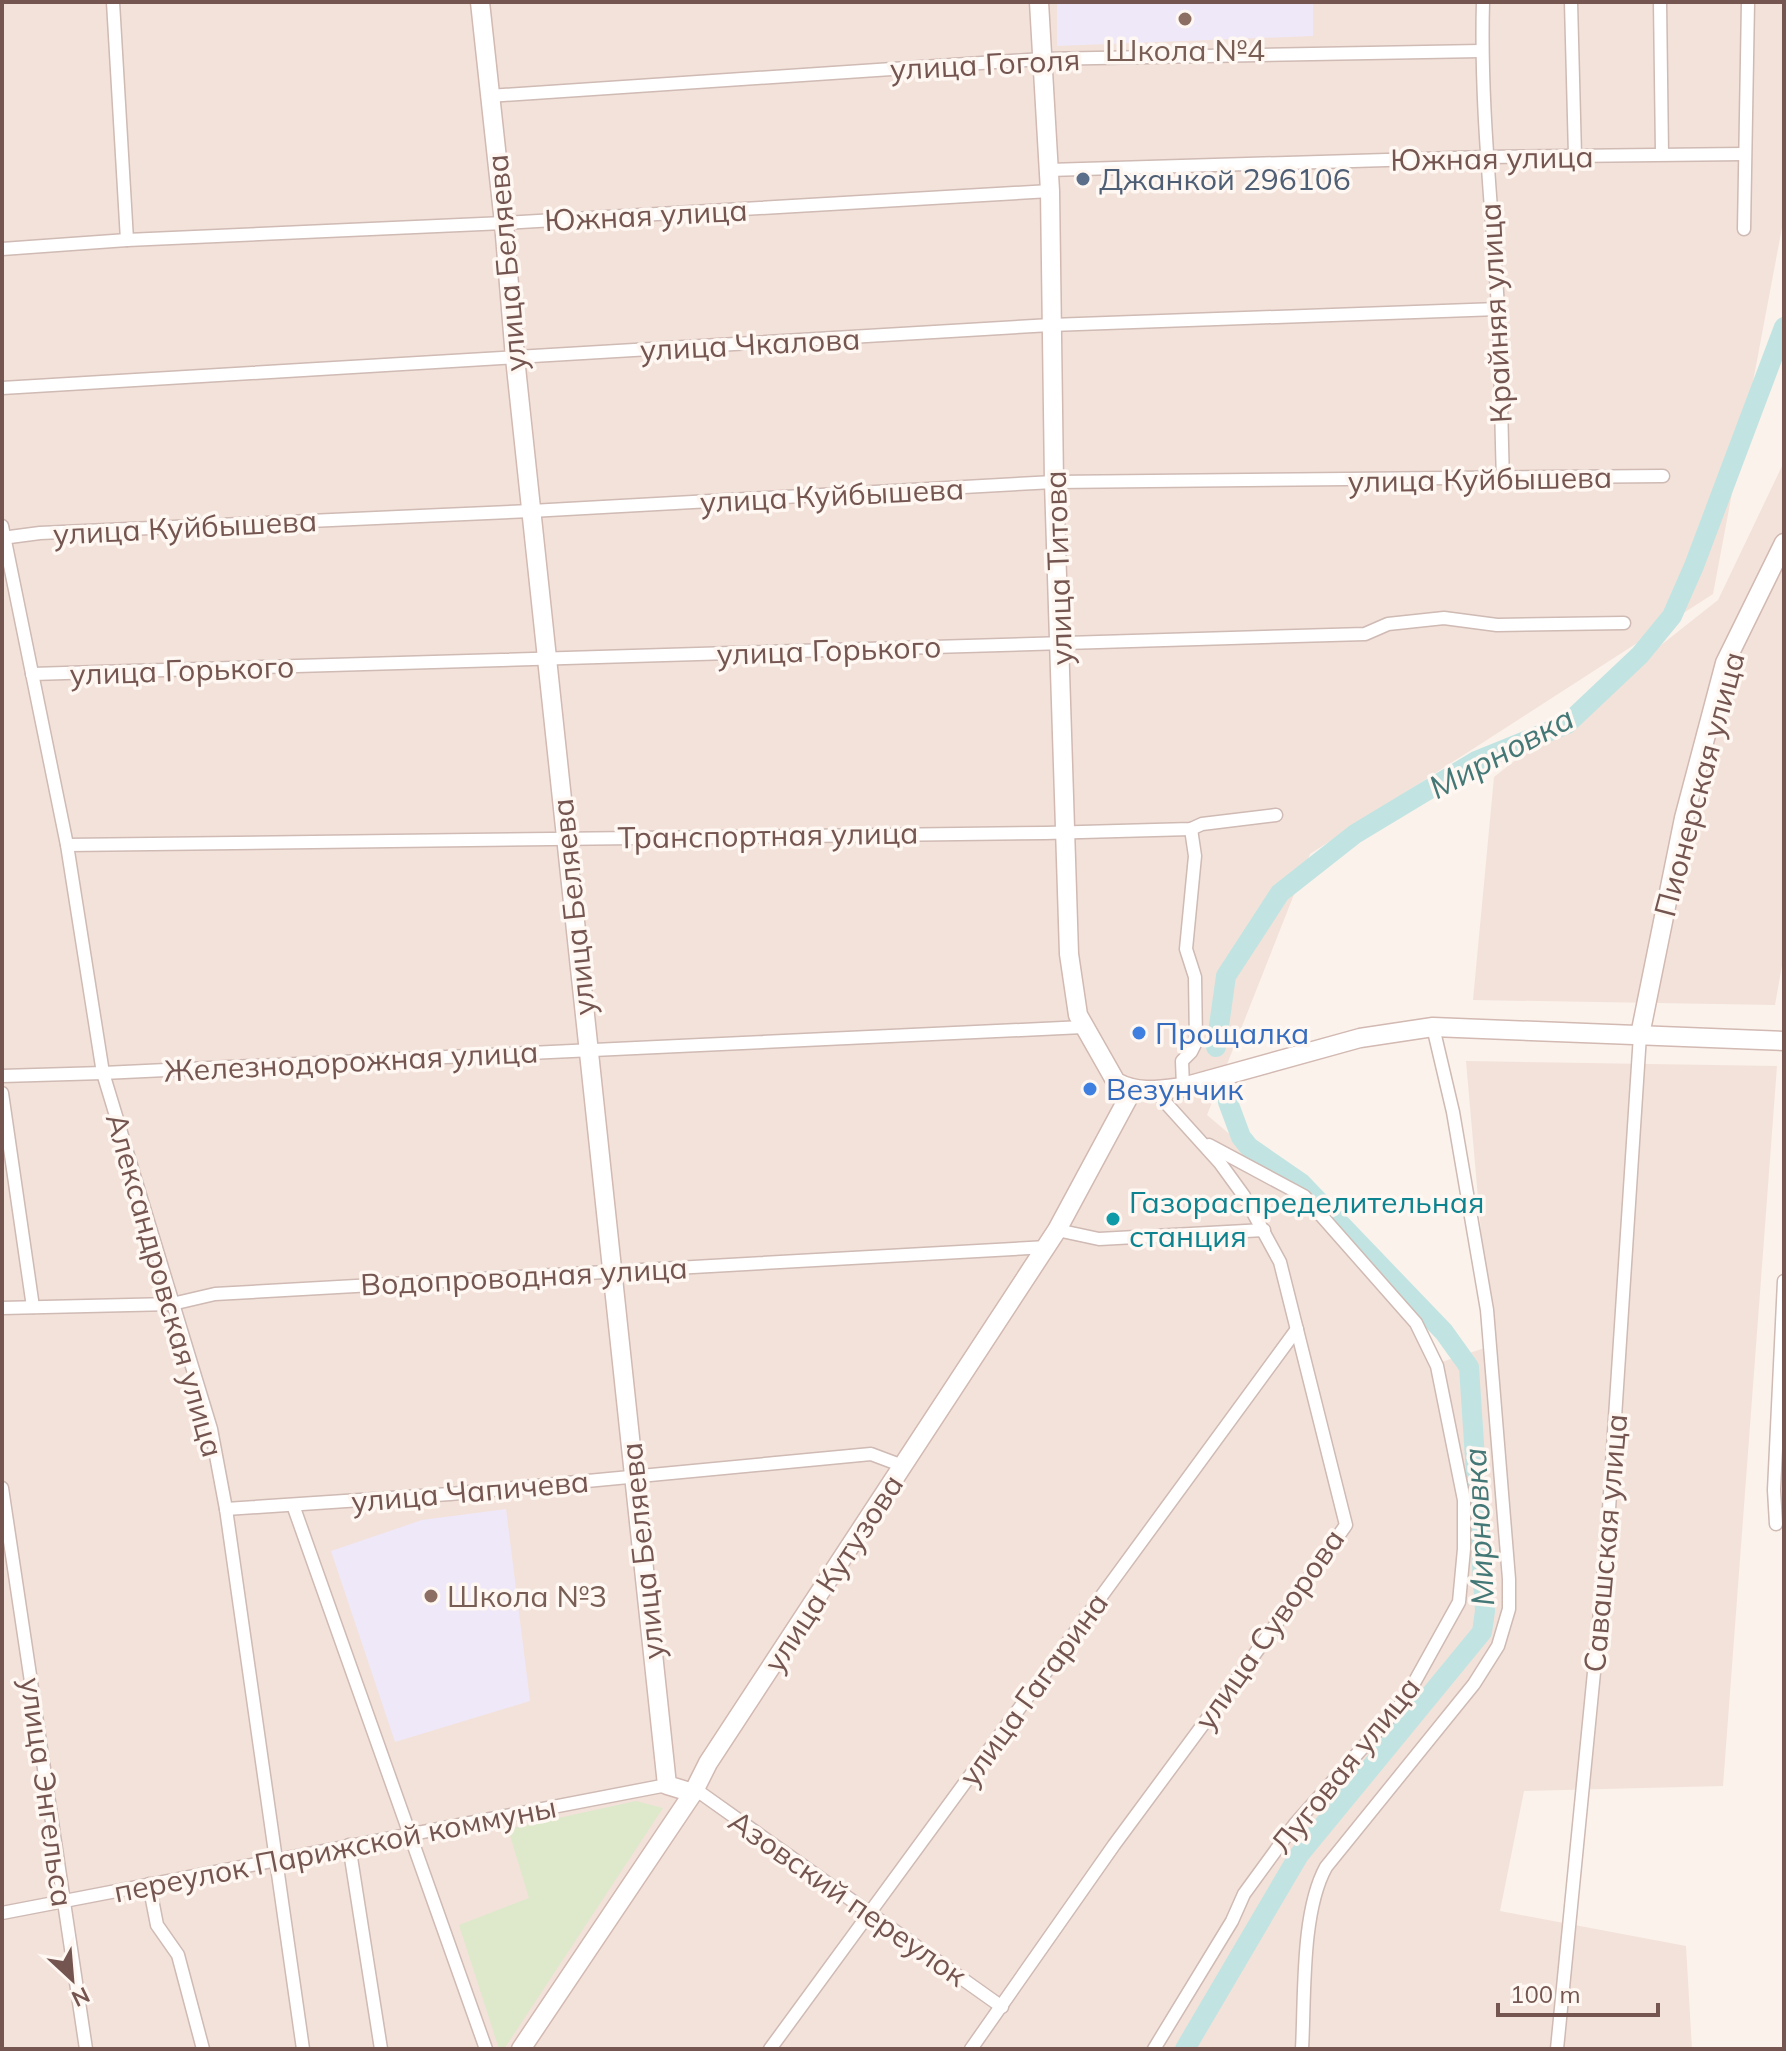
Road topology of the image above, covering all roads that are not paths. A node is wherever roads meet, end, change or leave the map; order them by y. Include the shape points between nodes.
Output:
1 (113, 2) edge
2 (480, 2) edge
3 (1039, 2) edge
4 (1483, 2) edge
5 (1571, 2) edge
6 (1660, 2) edge
7 (1748, 2) edge
8 (1481, 51) junction
9 (1042, 59) junction
10 (489, 96) junction
11 (1662, 154) junction
12 (1744, 154) junction
13 (1575, 156) junction
14 (1486, 157) junction
15 (1049, 170) junction
16 (1050, 191) junction
17 (504, 223) junction
18 (1744, 229) dead end
19 (127, 240) junction
20 (2, 249) edge
21 (1498, 309) junction
22 (1051, 325) junction
23 (515, 358) junction
24 (2, 388) edge
25 (1663, 476) dead end
26 (1503, 479) junction
27 (1054, 482) junction
28 (531, 511) junction
29 (3, 534) edge
30 (1784, 543) edge
31 (1624, 623) dead end
32 (1060, 641) junction
33 (547, 658) junction
34 (32, 674) junction
35 (1276, 815) dead end
36 (1191, 829) junction
37 (1066, 830) junction
38 (566, 837) junction
39 (67, 845) junction
40 (1083, 1027) junction
41 (1433, 1027) junction
42 (1640, 1035) junction
43 (1784, 1041) edge
44 (588, 1048) junction
45 (103, 1073) junction
46 (2, 1076) edge
47 (1183, 1087) junction
48 (1133, 1089) junction
49 (1155, 1091) junction
50 (2, 1093) edge
51 (1199, 1140) junction
52 (1057, 1230) junction
53 (1264, 1230) junction
54 (1047, 1247) junction
55 (612, 1270) junction
56 (1784, 1281) edge
57 (172, 1304) junction
58 (33, 1307) junction
59 (2, 1308) edge
60 (1297, 1329) junction
61 (903, 1466) junction
62 (634, 1477) junction
63 (2, 1488) edge
64 (293, 1505) junction
65 (226, 1509) junction
66 (1776, 1524) dead end
67 (667, 1785) junction
68 (694, 1791) junction
69 (411, 1833) junction
70 (349, 1845) junction
71 (275, 1859) junction
72 (149, 1884) junction
73 (63, 1901) junction
74 (2, 1913) edge
75 (869, 1913) junction
76 (1002, 2007) junction
77 (86, 2049) edge
78 (203, 2049) edge
79 (303, 2049) edge
80 (381, 2049) edge
81 (486, 2049) edge
82 (521, 2049) edge
83 (770, 2049) edge
84 (971, 2049) edge
85 (1154, 2049) edge
86 (1302, 2049) edge
87 (1557, 2049) edge

1 - 19 street
2 - 10 main road, улица Беляева
3 - 9 main road, улица Титова
4 - 8 street, Крайняя улица
5 - 13 street
6 - 11 street
7 - 12 street
8 - 9 street, улица Гоголя
8 - 14 street, Крайняя улица
9 - 10 street, улица Гоголя
9 - 15 main road, улица Титова
10 - 17 main road, улица Беляева
11 - 12 street, Южная улица
11 - 13 street, Южная улица
12 - 18 street
13 - 14 street, Южная улица
14 - 15 street, Южная улица
14 - 21 street, Крайняя улица
15 - 16 main road, улица Титова
16 - 17 street, Южная улица
16 - 22 main road, улица Титова
17 - 19 street, Южная улица
17 - 23 main road, улица Беляева
19 - 20 street, Южная улица
21 - 22 street, улица Чкалова
21 - 26 street, Крайняя улица
22 - 23 street, улица Чкалова
22 - 27 main road, улица Титова
23 - 24 street, улица Чкалова
23 - 28 main road, улица Беляева
25 - 26 street, улица Куйбышева
26 - 27 street, улица Куйбышева
27 - 28 street, улица Куйбышева
27 - 32 main road, улица Титова
28 - 29 street, улица Куйбышева
28 - 33 main road, улица Беляева
29 - 34 street, Александровская улица
30 - 42 main road, Пионерская улица via 1725,663 1684,818
31 - 32 street, улица Горького via 1497,625 1444,618 1388,624 1365,634
32 - 33 street, улица Горького
32 - 37 main road, улица Титова
33 - 34 street, улица Горького
33 - 38 main road, улица Беляева
34 - 39 street, Александровская улица
35 - 36 street, Транспортная улица
36 - 37 street, Транспортная улица
36 - 47 street via 1195,856 1186,949 1195,977 1196,1042 1182,1061
37 - 38 street, Транспортная улица
37 - 40 main road, улица Титова via 1069,954
38 - 39 street, Транспортная улица
38 - 44 main road, улица Беляева
39 - 45 street, Александровская улица
40 - 44 street, Железнодорожная улица
40 - 48 main road, улица Титова via 1116,1082
41 - 42 main road
41 - 47 main road via 1360,1038
41 - 86 street via 1487,1310 1509,1609 1498,1646 1474,1684 1315,1886
42 - 43 main road
42 - 87 street, Савашская улица via 1607,1540
44 - 45 street, Железнодорожная улица
44 - 55 main road, улица Беляева
45 - 46 street, Железнодорожная улица
45 - 57 street, Александровская улица
47 - 49 main road
48 - 49 main road
48 - 52 main road, улица Кутузова
49 - 51 street, улица Суворова
50 - 58 street
51 - 53 street, улица Суворова
51 - 85 street, Луговая улица via 1304,1196 1416,1323 1437,1366 1464,1500 1464,1549 1459,1602 1404,1701 1295,1824 1244,1894
52 - 53 street via 1099,1239
52 - 54 main road, улица Кутузова
53 - 60 street, улица Суворова via 1280,1262
54 - 55 street, Водопроводная улица
54 - 61 main road, улица Кутузова
55 - 57 street, Водопроводная улица via 215,1294
55 - 62 main road, улица Беляева
56 - 66 street
57 - 58 street, Водопроводная улица
57 - 65 street, Александровская улица via 211,1429
58 - 59 street, Водопроводная улица
60 - 75 street, улица Гагарина
60 - 76 street, улица Суворова via 1346,1525
61 - 62 street, улица Чапичева via 871,1454
61 - 68 main road, улица Кутузова
62 - 64 street, улица Чапичева
62 - 67 main road, улица Беляева
63 - 73 street, улица Энгельса
64 - 65 street, улица Чапичева
64 - 69 street
65 - 71 street, Александровская улица
67 - 68 main road
67 - 69 street, переулок Парижской коммуны
68 - 75 street, Азовский переулок
68 - 82 main road, улица Кутузова
69 - 70 street, переулок Парижской коммуны
69 - 81 street
70 - 71 street, переулок Парижской коммуны
70 - 80 street
71 - 72 street, переулок Парижской коммуны
71 - 79 street, Александровская улица
72 - 73 street, переулок Парижской коммуны
72 - 78 street via 157,1925 178,1955
73 - 74 street, переулок Парижской коммуны
73 - 77 street, улица Энгельса
75 - 76 street, Азовский переулок
75 - 83 street, улица Гагарина
76 - 84 street, улица Суворова

